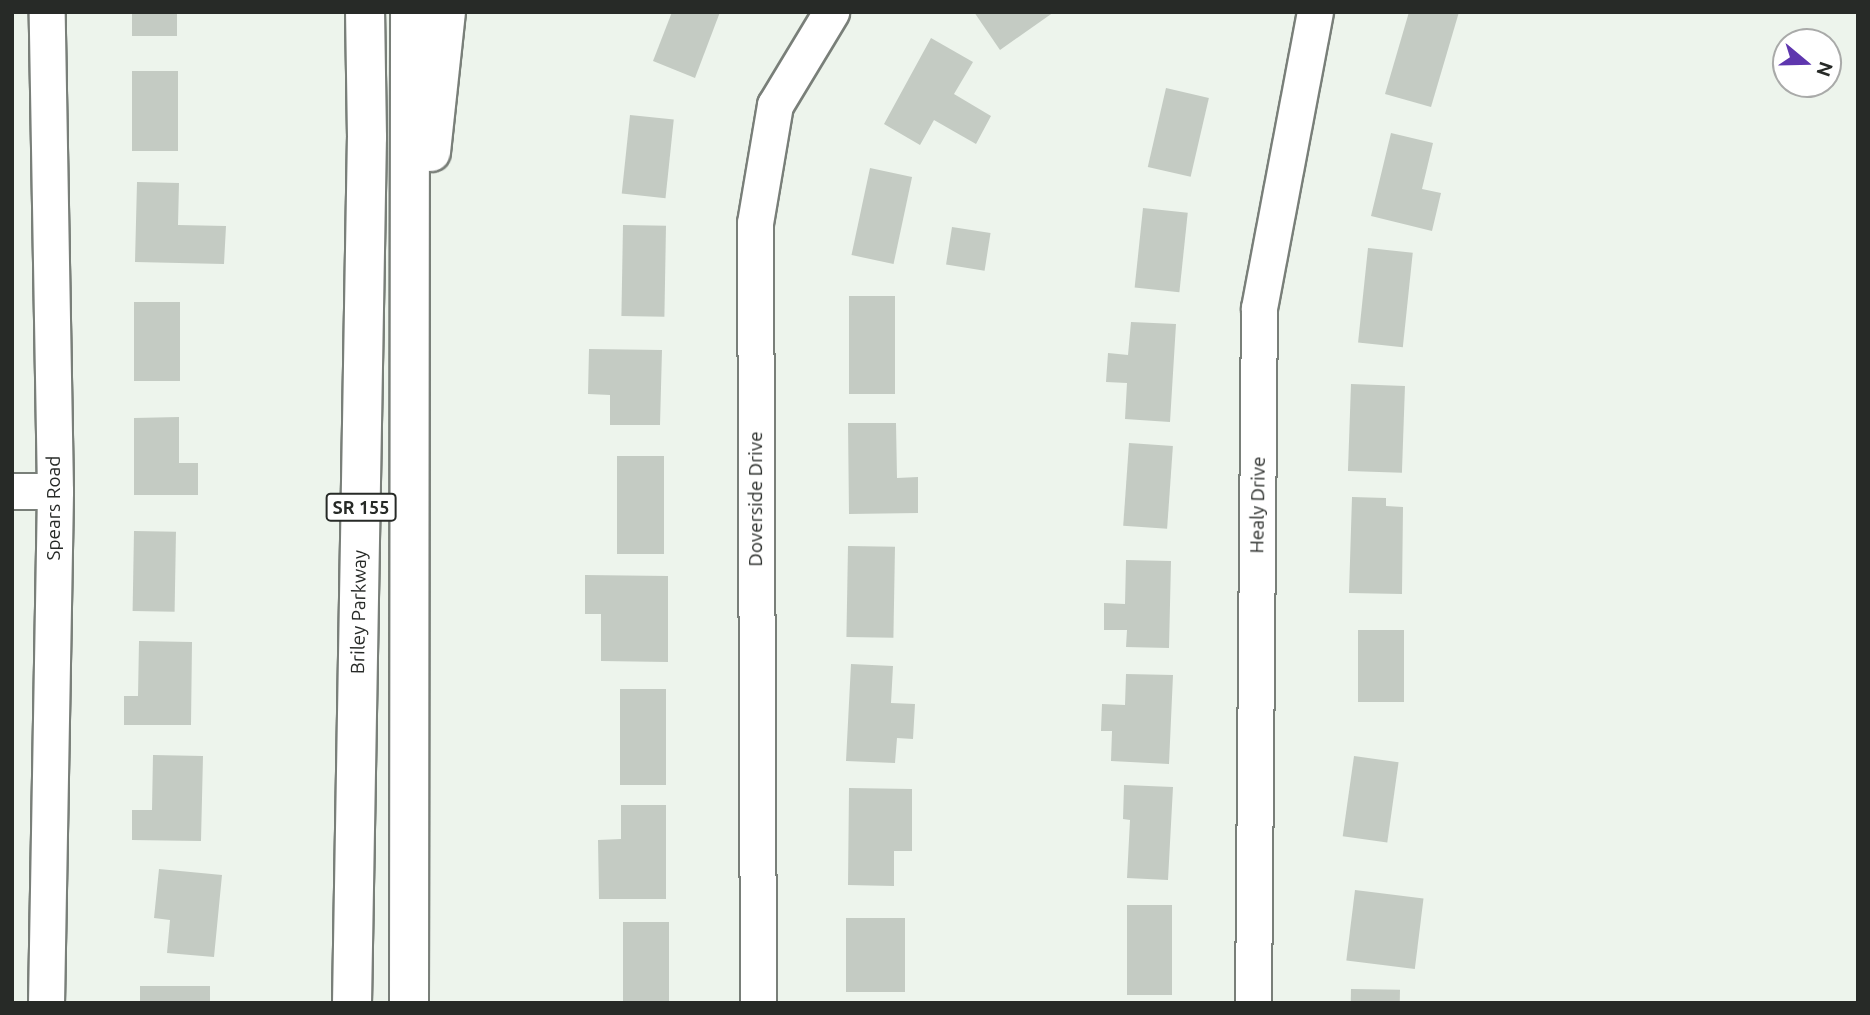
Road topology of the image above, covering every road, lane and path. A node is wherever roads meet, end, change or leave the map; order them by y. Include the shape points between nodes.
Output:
1 (47, 12) edge
2 (365, 12) edge
3 (410, 12) edge
4 (446, 12) edge
5 (831, 12) edge
6 (1315, 12) edge
7 (410, 367) junction
8 (12, 491) edge
9 (55, 491) junction
10 (46, 1003) edge
11 (352, 1003) edge
12 (410, 1003) edge
13 (758, 1003) edge
14 (1253, 1003) edge

1 - 9 street, Spears Road
2 - 11 highway, Briley Parkway / SR 155 via 367,151
3 - 7 highway, SR 155
4 - 7 highway
5 - 13 street, Doverside Drive via 775,105 755,223
6 - 14 street, Healy Drive via 1259,308
7 - 12 highway, SR 155
8 - 9 street
9 - 10 street, Spears Road

